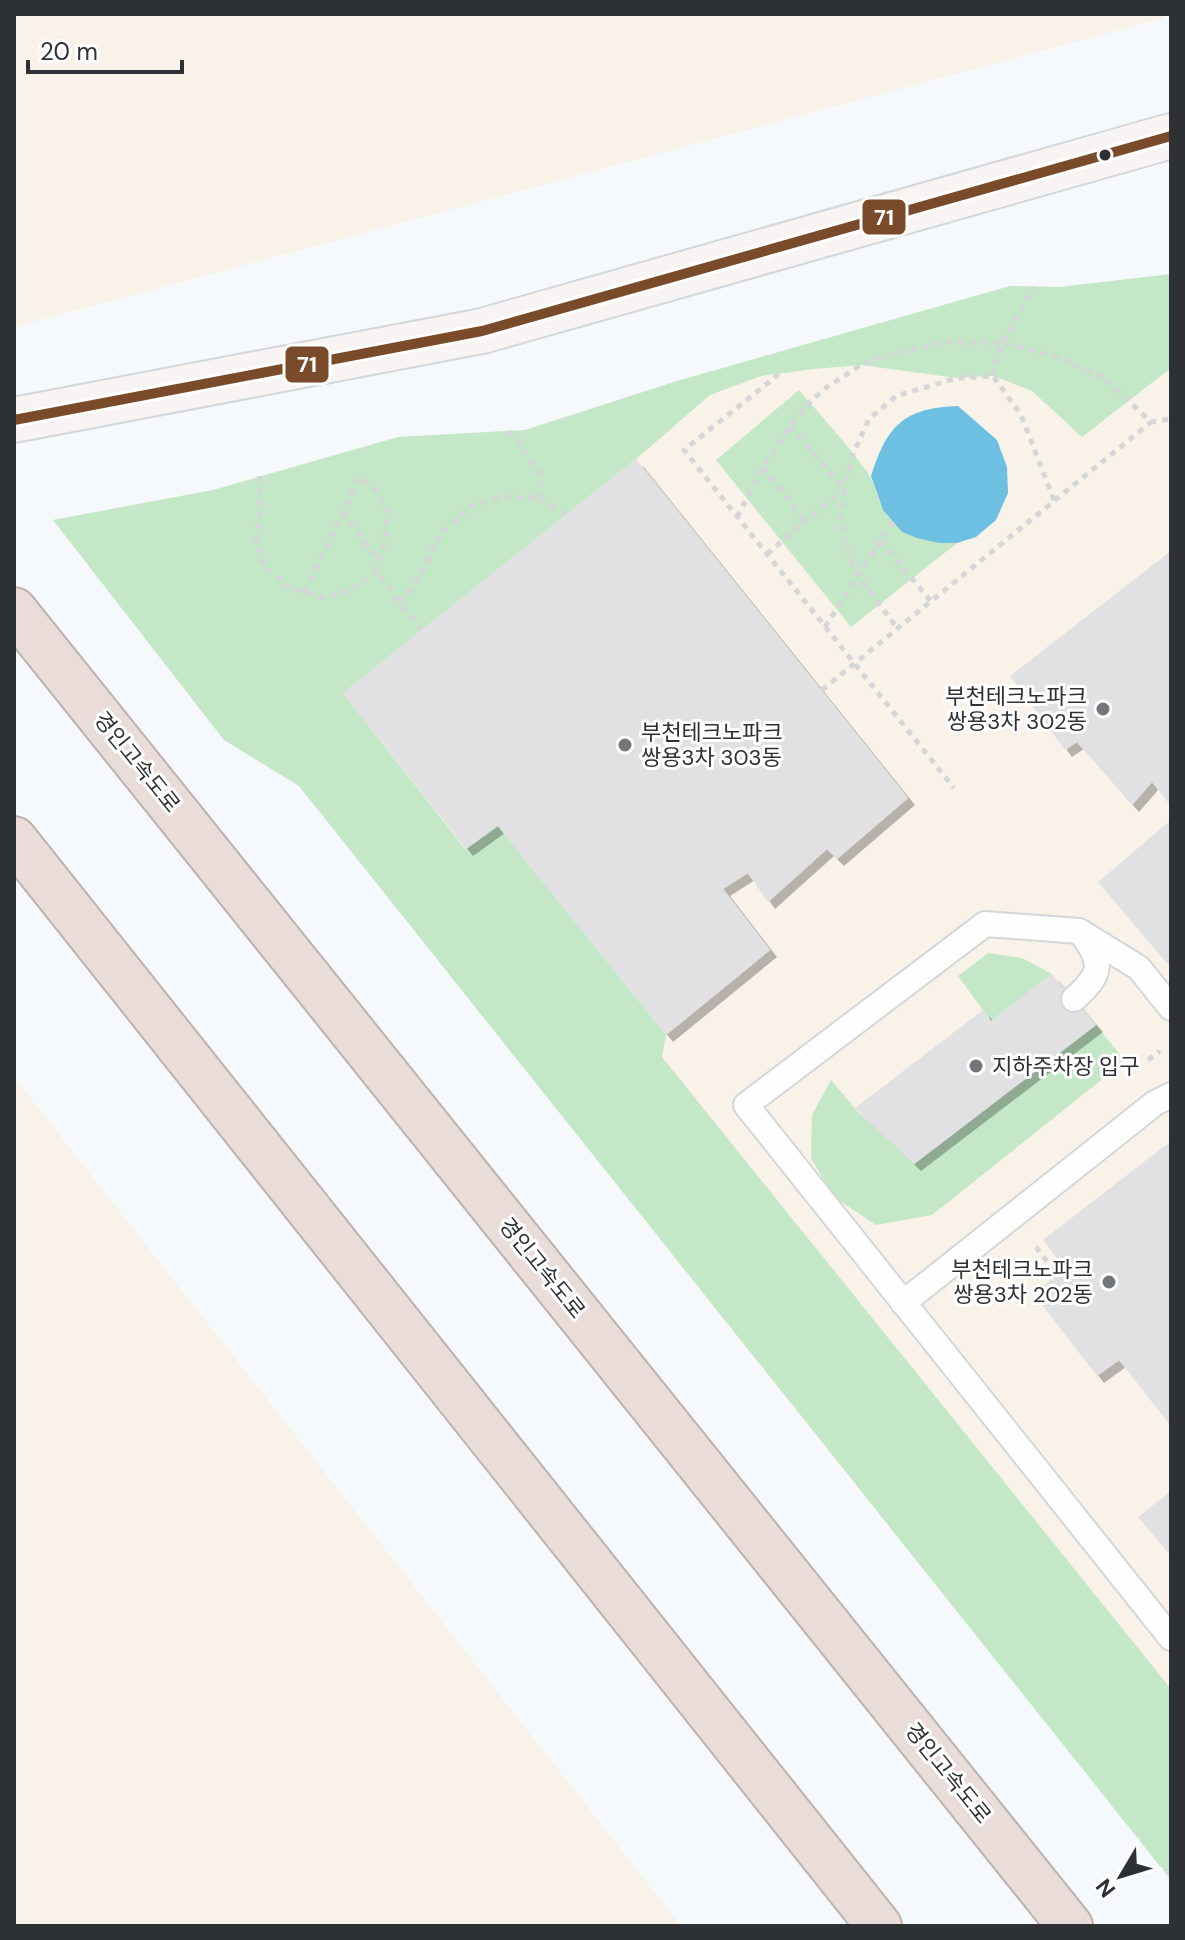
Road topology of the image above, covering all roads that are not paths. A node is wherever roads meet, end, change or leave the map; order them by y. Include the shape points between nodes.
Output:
1 (1171, 136) edge
2 (14, 420) edge
3 (14, 610) edge
4 (14, 839) edge
5 (1079, 931) junction
6 (1074, 999) dead end
7 (1171, 1008) edge
8 (1171, 1095) edge
9 (903, 1303) junction
10 (1171, 1638) edge
11 (879, 1926) edge
12 (1070, 1926) edge

1 - 2 street via 482,331
3 - 12 highway, 경인고속도로
4 - 11 highway
5 - 6 lane via 1095,952 1096,973
5 - 7 lane via 1139,968
5 - 9 lane via 985,924 746,1105
8 - 9 lane
9 - 10 lane

